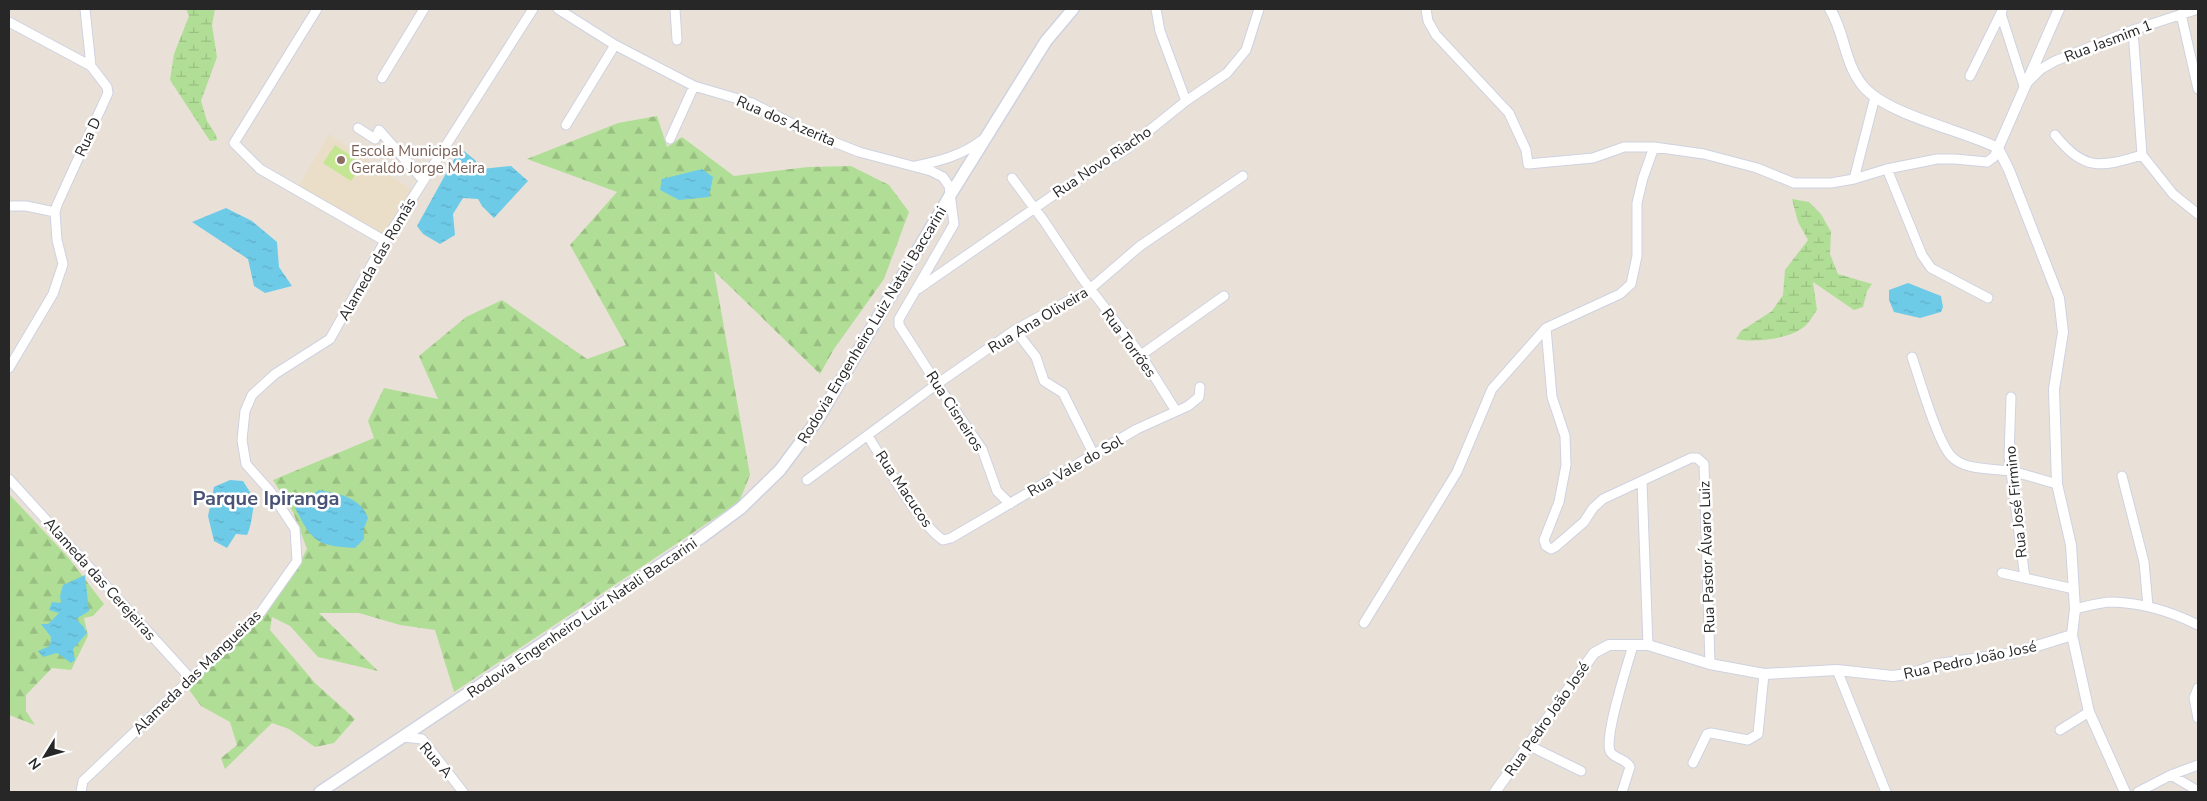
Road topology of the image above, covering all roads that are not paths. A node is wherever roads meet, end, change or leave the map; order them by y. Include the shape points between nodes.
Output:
1 (85, 9) edge
2 (317, 9) edge
3 (424, 9) edge
4 (534, 9) edge
5 (558, 9) edge
6 (675, 9) edge
7 (1073, 9) edge
8 (1156, 9) edge
9 (1258, 9) edge
10 (1426, 9) edge
11 (1830, 9) edge
12 (2058, 9) edge
13 (2198, 9) edge
14 (2002, 11) edge
15 (2181, 14) junction
16 (9, 22) edge
17 (2134, 30) junction
18 (677, 40) dead end
19 (615, 45) junction
20 (91, 66) junction
21 (1970, 76) dead end
22 (382, 78) dead end
23 (694, 86) junction
24 (2024, 86) junction
25 (2198, 90) edge
26 (1875, 97) junction
27 (1186, 101) junction
28 (566, 126) dead end
29 (358, 128) dead end
30 (988, 135) junction
31 (2055, 135) dead end
32 (670, 139) dead end
33 (1654, 147) junction
34 (1998, 148) junction
35 (2142, 155) junction
36 (913, 166) junction
37 (1887, 169) junction
38 (1244, 176) dead end
39 (1012, 178) dead end
40 (1854, 179) junction
41 (423, 180) junction
42 (949, 197) junction
43 (9, 206) edge
44 (1034, 208) junction
45 (55, 212) junction
46 (2198, 214) edge
47 (385, 241) junction
48 (1090, 289) junction
49 (915, 291) junction
50 (1224, 296) dead end
51 (1988, 298) dead end
52 (1546, 328) junction
53 (1015, 330) junction
54 (1141, 355) junction
55 (1912, 357) dead end
56 (9, 368) edge
57 (937, 384) junction
58 (1200, 387) dead end
59 (2011, 397) dead end
60 (1176, 411) junction
61 (868, 436) junction
62 (1094, 455) junction
63 (2010, 472) junction
64 (2122, 476) dead end
65 (9, 479) edge
66 (807, 480) dead end
67 (1642, 482) junction
68 (2057, 484) junction
69 (270, 491) joint
70 (1010, 504) junction
71 (943, 540) joint
72 (2002, 573) dead end
73 (2025, 578) junction
74 (2074, 590) junction
75 (2148, 606) junction
76 (2075, 608) junction
77 (1364, 623) dead end
78 (2198, 625) edge
79 (2072, 635) junction
80 (1633, 645) junction
81 (1648, 645) junction
82 (1710, 664) junction
83 (1837, 670) junction
84 (1764, 674) junction
85 (191, 679) junction
86 (2198, 688) edge
87 (2089, 712) junction
88 (2198, 718) edge
89 (2060, 730) dead end
90 (403, 738) junction
91 (1528, 745) junction
92 (1693, 763) dead end
93 (2198, 765) edge
94 (1581, 771) dead end
95 (2171, 775) junction
96 (2198, 791) edge
97 (81, 792) edge
98 (320, 792) edge
99 (463, 792) edge
100 (1495, 792) edge
101 (1622, 792) edge
102 (1886, 792) edge
103 (2125, 792) edge
104 (2138, 792) edge

1 - 20 street
2 - 47 street via 234,143 260,169
3 - 22 street
4 - 41 street, Alameda das Romãs
5 - 19 street, Rua dos Azerita
6 - 18 street
7 - 30 main road, Rodovia Engenheiro Luiz Natali Baccarini via 1046,41
8 - 27 street via 1160,31
9 - 27 street, Rua Novo Riacho via 1246,50 1227,73
10 - 33 street via 1436,35 1509,114 1526,150 1528,164 1594,158 1624,148
11 - 26 street via 1839,23 1848,61 1862,85
12 - 24 street
13 - 15 street, Rua Jasmim 1
14 - 21 street
14 - 24 street
15 - 17 street, Rua Jasmim 1
15 - 25 street
16 - 20 street
17 - 24 street, Rua Jasmim 1 via 2055,61 2040,69
17 - 35 street
19 - 23 street, Rua dos Azerita
19 - 28 street
20 - 45 street, Rua D via 107,87 106,99
23 - 32 street
23 - 36 street, Rua dos Azerita via 752,103 806,131 860,152
24 - 34 street
26 - 34 street
26 - 40 street
27 - 44 street, Rua Novo Riacho via 1125,150
29 - 41 street via 375,139 378,130
30 - 36 street via 974,146 942,161
30 - 42 main road, Rodovia Engenheiro Luiz Natali Baccarini
31 - 35 street via 2082,160 2098,165
33 - 40 street via 1704,154 1757,168 1794,183
33 - 52 street via 1637,203 1637,256 1631,284 1620,294
34 - 37 street via 1987,162 1936,159
34 - 68 street via 2059,298 2063,332 2054,389
35 - 46 street via 2173,194
36 - 42 street, Rua dos Azerita via 943,177
37 - 40 street
37 - 51 street via 1922,255 1931,268
38 - 48 street, Rua Ana Oliveira via 1140,246
39 - 44 street, Rua Torrões
41 - 47 street, Alameda das Romãs
42 - 49 street via 954,224
42 - 90 main road, Rodovia Engenheiro Luiz Natali Baccarini via 818,419 780,470 741,508 699,539
43 - 45 street
44 - 48 street, Rua Torrões
44 - 49 street, Rua Novo Riacho
45 - 56 street via 63,264 54,294
47 - 69 street, Alameda das Romãs via 330,339 275,374 252,395 245,411 242,440 246,464
48 - 53 street, Rua Ana Oliveira
48 - 54 street, Rua Torrões
49 - 57 street, Rua Cisneiros via 899,319 899,325
50 - 54 street
52 - 67 street via 1552,397 1565,436 1566,465 1559,502 1544,540 1546,546 1555,547 1584,522 1603,499
52 - 77 street via 1492,389 1457,472
53 - 57 street, Rua Ana Oliveira
53 - 62 street via 1036,357 1044,381 1063,393
54 - 60 street, Rua Torrões
55 - 63 street via 1941,439 1951,456 1974,467
57 - 61 street, Rua Ana Oliveira
57 - 70 street, Rua Cisneiros via 982,449 997,491
58 - 60 street, Rua Vale do Sol via 1199,397
59 - 63 street, Rua José Firmino
60 - 62 street, Rua Vale do Sol
61 - 66 street, Rua Ana Oliveira
61 - 71 street, Rua Macucos via 924,522
62 - 70 street, Rua Vale do Sol
63 - 68 street
63 - 73 street, Rua José Firmino
64 - 75 street via 2144,562
65 - 85 street, Alameda das Cerejeiras
67 - 81 street
67 - 82 street, Rua Pastor Álvaro Luiz via 1691,458 1697,458 1704,464
68 - 74 street via 2071,545
69 - 85 street, Alameda das Mangueiras via 295,529 297,561 261,612
70 - 71 street, Rua Vale do Sol
72 - 73 street
73 - 74 street
74 - 76 street
75 - 76 street via 2111,602
75 - 78 street
76 - 79 street
79 - 83 street, Rua Pedro João José via 2014,652 1939,664 1893,676
79 - 87 street
80 - 81 street, Rua Pedro João José
80 - 91 street, Rua Pedro João José via 1609,645 1594,653
80 - 101 street via 1613,714 1609,748 1613,755 1626,761 1630,767
81 - 82 street, Rua Pedro João José
82 - 84 street, Rua Pedro João José
83 - 84 street, Rua Pedro João José
83 - 102 street
84 - 92 street via 1758,734 1748,740 1707,734
85 - 97 street, Alameda das Mangueiras via 83,781
86 - 88 street via 2194,698
87 - 89 street
87 - 103 street
90 - 98 main road, Rodovia Engenheiro Luiz Natali Baccarini
90 - 99 street, Rua A via 422,739
91 - 94 street
91 - 100 street, Rua Pedro João José
93 - 95 street
95 - 96 street
95 - 104 street

